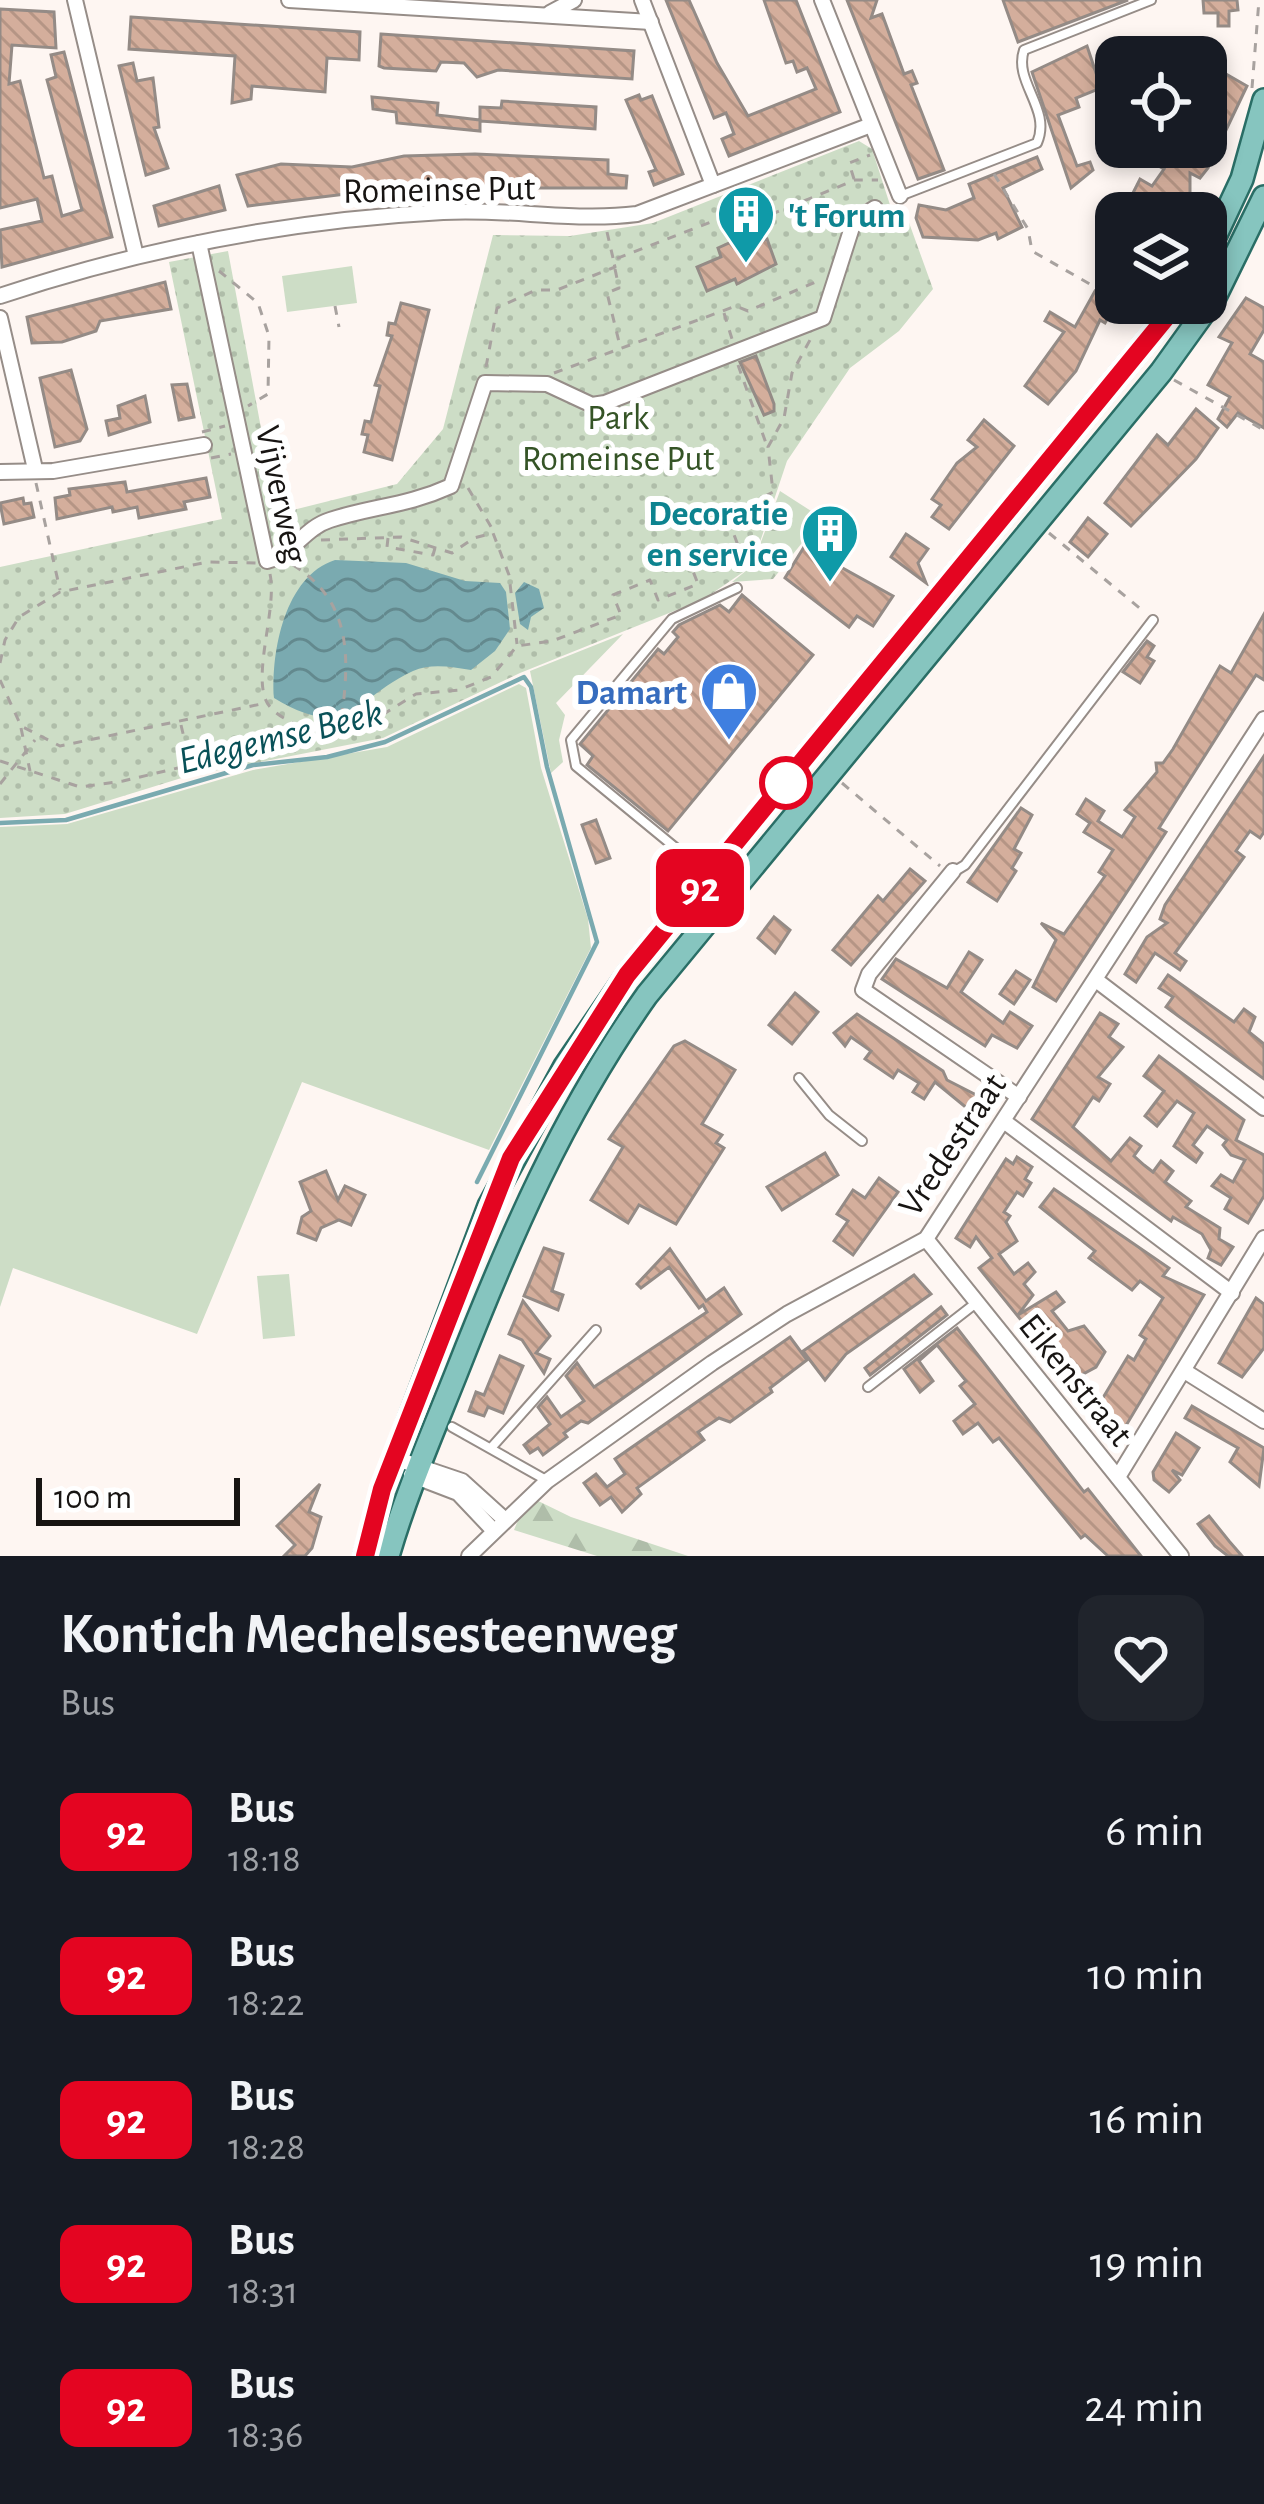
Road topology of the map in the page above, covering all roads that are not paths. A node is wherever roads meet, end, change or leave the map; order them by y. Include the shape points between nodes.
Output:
1 (75, 0) edge
2 (289, 0) edge
3 (574, 0) edge
4 (642, 0) edge
5 (822, 0) edge
6 (1151, 0) edge
7 (381, 3) edge
8 (545, 15) junction
9 (651, 22) junction
10 (1264, 100) edge
11 (871, 125) junction
12 (713, 184) junction
13 (900, 196) joint
14 (1264, 196) edge
15 (875, 208) dead end
16 (1227, 211) edge
17 (200, 248) junction
18 (136, 256) junction
19 (0, 296) edge
20 (0, 318) edge
21 (1164, 324) edge
22 (204, 445) dead end
23 (35, 470) junction
24 (0, 472) edge
25 (1037, 508) junction
26 (737, 588) dead end
27 (1153, 620) road end
28 (1264, 719) edge
29 (677, 849) dead end
30 (952, 873) joint
31 (1096, 980) junction
32 (799, 1078) dead end
33 (1019, 1097) junction
34 (1264, 1108) edge
35 (1005, 1122) junction
36 (862, 1141) dead end
37 (1264, 1238) edge
38 (926, 1240) junction
39 (1232, 1293) junction
40 (976, 1303) junction
41 (596, 1330) dead end
42 (1186, 1372) junction
43 (868, 1387) dead end
44 (1264, 1421) edge
45 (452, 1427) dead end
46 (490, 1448) junction
47 (393, 1461) junction
48 (418, 1471) junction
49 (1118, 1478) junction
50 (547, 1481) junction
51 (499, 1525) junction
52 (365, 1556) edge
53 (388, 1556) edge
54 (469, 1556) edge
55 (1181, 1556) edge

1 - 18 street
2 - 7 street
3 - 8 street
4 - 9 street
5 - 11 street
6 - 13 lane via 1024,50 1021,64 1042,118 1040,137 1029,146
7 - 8 street
8 - 9 street
9 - 12 street
10 - 16 main road
11 - 12 street, Romeinse Put
11 - 13 street
12 - 17 street, Romeinse Put via 605,218 448,212 299,224
14 - 25 main road via 1168,376
15 - 17 street, Vijverweg via 854,221 823,318 605,404 548,384 484,383 457,479 427,496 328,520 285,556 267,560
17 - 18 street, Romeinse Put
18 - 19 street, Romeinse Put
20 - 23 street
21 - 25 main road
22 - 23 street
23 - 24 street
25 - 47 main road via 627,975 511,1158
25 - 48 main road via 647,995 589,1079 539,1170
26 - 29 lane via 672,620 571,740 576,766
27 - 30 lane
28 - 31 street, Vredestraat
30 - 33 street via 863,990
31 - 33 street, Vredestraat
31 - 34 street
32 - 36 lane
33 - 35 street, Vredestraat
35 - 38 street, Vredestraat
35 - 39 street
37 - 39 street
38 - 40 street, Eikenstraat
38 - 50 street, Vredestraat via 787,1314
39 - 42 street
40 - 43 lane
40 - 49 street, Eikenstraat
41 - 46 lane
42 - 44 street
42 - 49 street
45 - 46 lane
46 - 50 lane
47 - 48 street
47 - 52 main road
48 - 51 street
48 - 53 main road
49 - 55 street, Eikenstraat
50 - 51 street, Vredestraat
51 - 54 street, Vredestraat

